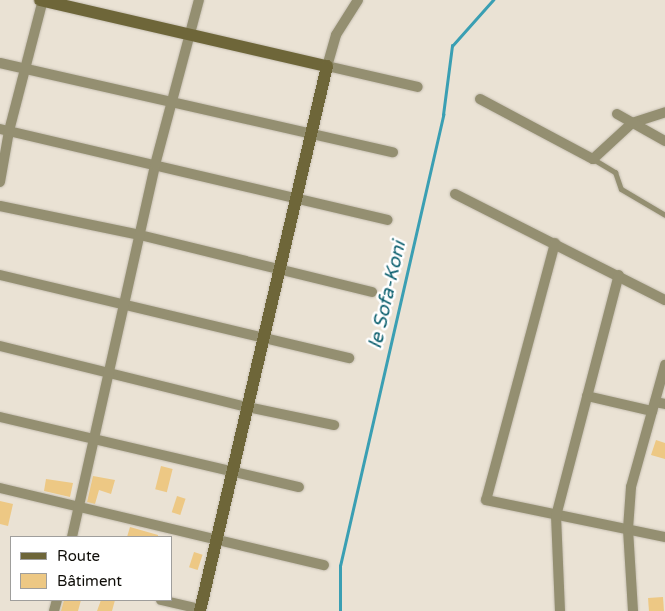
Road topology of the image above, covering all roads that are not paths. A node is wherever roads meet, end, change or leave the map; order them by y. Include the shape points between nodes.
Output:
1 (42, 0) edge
2 (200, 0) edge
3 (358, 0) edge
4 (189, 34) junction
5 (0, 63) edge
6 (328, 66) junction
7 (26, 69) junction
8 (418, 87) dead end
9 (480, 99) dead end
10 (173, 102) junction
11 (665, 112) edge
12 (617, 114) dead end
13 (632, 123) junction
14 (5, 130) edge
15 (311, 135) junction
16 (665, 141) edge
17 (393, 152) dead end
18 (592, 159) junction
19 (155, 165) junction
20 (0, 182) edge
21 (455, 194) dead end
22 (296, 201) junction
23 (0, 206) edge
24 (665, 215) edge
25 (387, 220) dead end
26 (140, 235) junction
27 (555, 243) junction
28 (279, 271) junction
29 (0, 275) edge
30 (619, 275) junction
31 (372, 292) dead end
32 (665, 300) edge
33 (126, 303) junction
34 (264, 338) junction
35 (0, 346) edge
36 (349, 358) dead end
37 (665, 365) edge
38 (109, 373) junction
39 (587, 396) junction
40 (657, 406) edge
41 (248, 407) junction
42 (0, 417) edge
43 (334, 425) dead end
44 (96, 439) junction
45 (232, 472) junction
46 (300, 486) dead end
47 (0, 488) edge
48 (79, 508) junction
49 (556, 516) junction
50 (628, 529) junction
51 (72, 536) edge
52 (665, 537) edge
53 (216, 539) junction
54 (324, 565) dead end
55 (165, 601) edge
56 (200, 610) edge
57 (560, 611) edge
58 (633, 611) edge

1 - 4 street
1 - 7 street
2 - 4 street
3 - 6 street via 336,35
4 - 6 street
4 - 10 street
5 - 7 street
6 - 8 street
6 - 15 street
7 - 10 street
7 - 14 street
9 - 18 street
10 - 15 street
10 - 19 street
11 - 13 street
12 - 13 street
13 - 16 street
13 - 18 street
14 - 19 street
14 - 20 street
15 - 17 street
15 - 22 street
18 - 24 lane via 615,172 621,189
19 - 22 street
19 - 26 street
21 - 27 street
22 - 25 street
22 - 28 street
23 - 26 street
26 - 28 street
26 - 33 street
27 - 30 street
27 - 49 street via 486,500
28 - 31 street
28 - 34 street
29 - 33 street
30 - 32 street
30 - 39 street
33 - 34 street
33 - 38 street
34 - 36 street
34 - 41 street
35 - 38 street
37 - 40 street
38 - 41 street
38 - 44 street
39 - 40 street
39 - 49 street
40 - 50 street via 631,487
41 - 43 street
41 - 45 street
42 - 44 street
44 - 45 street
44 - 48 street
45 - 46 street
45 - 53 street
47 - 48 street
48 - 51 street
48 - 53 street
49 - 50 street
49 - 57 street
50 - 52 street
50 - 58 street
53 - 54 street
53 - 56 street
55 - 56 street

